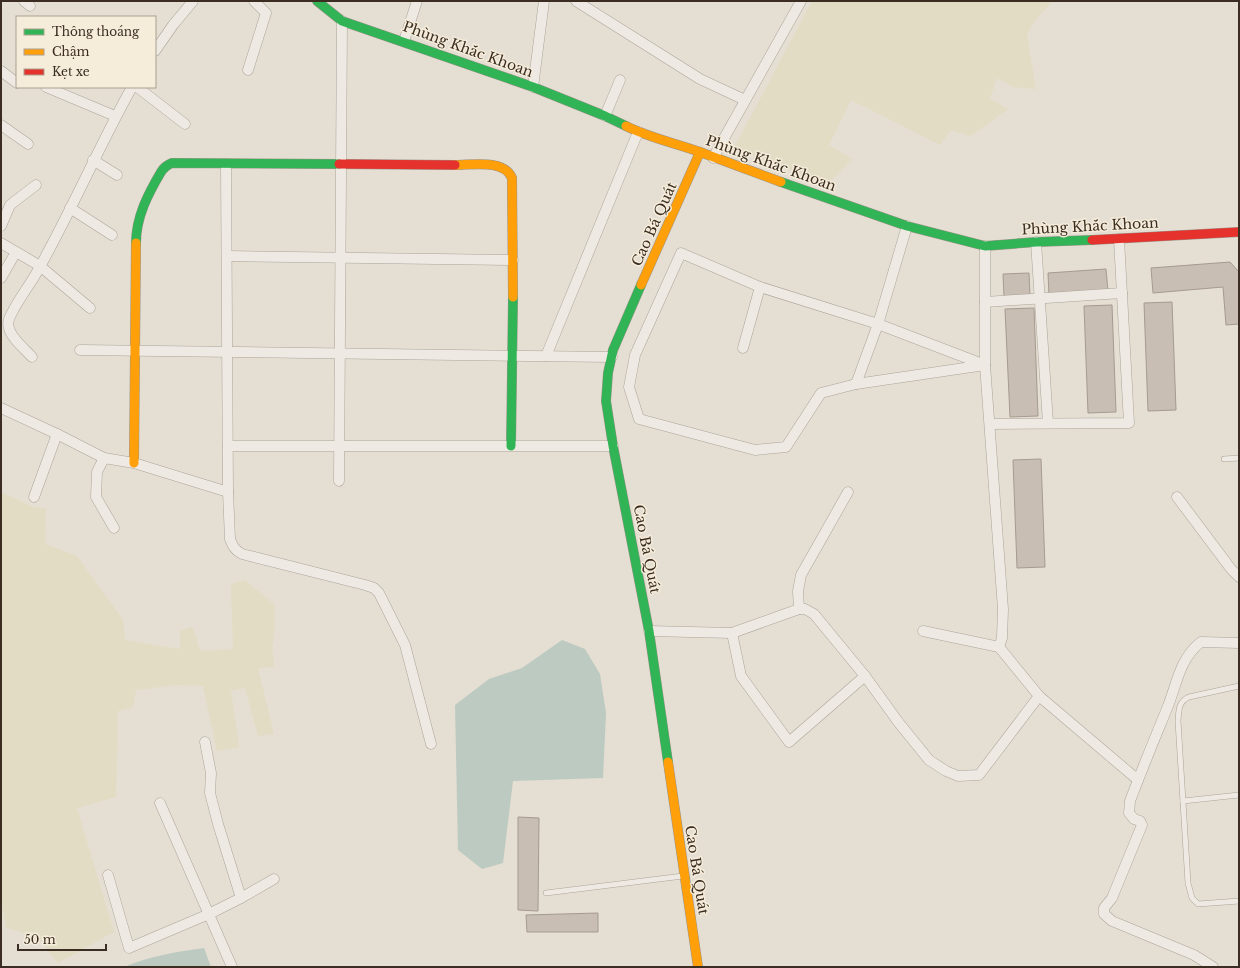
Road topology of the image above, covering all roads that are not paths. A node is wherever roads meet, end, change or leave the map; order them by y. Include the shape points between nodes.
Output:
1 (193, 1) edge
2 (254, 1) edge
3 (317, 1) edge
4 (417, 1) edge
5 (544, 1) edge
6 (576, 1) edge
7 (801, 1) edge
8 (342, 21) junction
9 (404, 41) junction
10 (156, 50) edge
11 (248, 70) dead end
12 (1, 71) edge
13 (620, 80) dead end
14 (16, 82) edge
15 (533, 87) junction
16 (48, 88) edge
17 (131, 88) edge
18 (139, 88) edge
19 (745, 100) junction
20 (115, 116) junction
21 (605, 116) junction
22 (185, 124) dead end
23 (1, 125) edge
24 (638, 132) junction
25 (28, 144) dead end
26 (700, 152) junction
27 (713, 158) junction
28 (94, 160) junction
29 (226, 164) junction
30 (341, 165) junction
31 (117, 175) dead end
32 (36, 185) dead end
33 (70, 208) junction
34 (1, 226) edge
35 (908, 226) junction
36 (1239, 232) edge
37 (112, 235) dead end
38 (1119, 239) junction
39 (1036, 242) junction
40 (1, 243) edge
41 (985, 246) junction
42 (16, 252) junction
43 (227, 256) junction
44 (340, 257) junction
45 (513, 260) junction
46 (40, 266) junction
47 (1, 278) edge
48 (760, 287) junction
49 (1122, 293) junction
50 (1040, 298) junction
51 (985, 302) junction
52 (90, 308) dead end
53 (878, 324) junction
54 (743, 348) dead end
55 (80, 350) dead end
56 (135, 350) junction
57 (227, 352) junction
58 (340, 353) junction
59 (512, 356) junction
60 (546, 356) junction
61 (32, 357) dead end
62 (612, 357) junction
63 (985, 365) junction
64 (856, 384) junction
65 (1, 408) edge
66 (1048, 423) junction
67 (990, 424) junction
68 (57, 434) junction
69 (228, 446) junction
70 (339, 446) junction
71 (511, 446) junction
72 (613, 446) junction
73 (104, 458) junction
74 (1239, 458) edge
75 (1224, 459) dead end
76 (134, 463) junction
77 (338, 481) dead end
78 (228, 492) junction
79 (848, 492) dead end
80 (34, 497) dead end
81 (1177, 497) dead end
82 (114, 528) dead end
83 (1239, 577) edge
84 (799, 609) junction
85 (649, 631) junction
86 (923, 631) dead end
87 (732, 633) junction
88 (1239, 644) edge
89 (998, 647) junction
90 (865, 676) junction
91 (1239, 686) edge
92 (1039, 696) junction
93 (205, 742) dead end
94 (431, 744) dead end
95 (1138, 780) junction
96 (1239, 795) edge
97 (1183, 801) junction
98 (160, 803) dead end
99 (108, 875) dead end
100 (684, 876) junction
101 (274, 879) dead end
102 (546, 893) dead end
103 (241, 898) junction
104 (1239, 901) edge
105 (209, 914) junction
106 (232, 967) edge
107 (698, 967) edge
108 (1213, 967) edge

1 - 10 street
2 - 11 street via 266,13
3 - 8 street, Phùng Khắc Khoan
4 - 9 street
5 - 15 street
6 - 19 street via 700,79
7 - 19 street
8 - 9 street, Phùng Khắc Khoan
8 - 30 street
9 - 15 street, Phùng Khắc Khoan
12 - 14 street
13 - 21 street
15 - 21 street, Phùng Khắc Khoan
16 - 20 street
17 - 20 street
18 - 22 street
19 - 27 street
20 - 28 street
21 - 24 street, Phùng Khắc Khoan
23 - 25 street
24 - 26 street, Phùng Khắc Khoan
24 - 60 street
26 - 27 street, Phùng Khắc Khoan
26 - 62 street, Cao Bá Quát
27 - 35 street, Phùng Khắc Khoan
28 - 31 street
28 - 33 street
29 - 30 street
29 - 43 street
29 - 56 street via 167,165 139,216 136,229
30 - 44 street
30 - 45 street via 503,167 509,171 512,178
32 - 34 street via 10,205
33 - 37 street
33 - 46 street
35 - 41 street, Phùng Khắc Khoan
35 - 53 street
36 - 38 street, Phùng Khắc Khoan
38 - 39 street, Phùng Khắc Khoan
38 - 49 street
39 - 41 street, Phùng Khắc Khoan
39 - 50 street
40 - 42 street
41 - 51 street
42 - 46 street
42 - 47 street
43 - 44 street
43 - 57 street
44 - 45 street
44 - 58 street
45 - 59 street
46 - 52 street
46 - 61 street via 7,323 11,333
48 - 53 street
48 - 54 street
48 - 64 street via 681,252 635,354 629,387 640,419 755,450 786,447 821,393
49 - 50 street
49 - 66 street via 1129,423
50 - 51 street
50 - 66 street
51 - 63 street
53 - 63 street
53 - 64 street
55 - 56 street
56 - 57 street
56 - 76 street
57 - 58 street
57 - 69 street
58 - 59 street
58 - 70 street
59 - 60 street
59 - 71 street
60 - 62 street
62 - 72 street, Cao Bá Quát via 606,401
63 - 64 street
63 - 67 street
65 - 68 street
66 - 67 street
67 - 89 street via 1003,609 1002,638
68 - 73 street
68 - 80 street
69 - 70 street
69 - 78 street
70 - 71 street
70 - 77 street
71 - 72 street
72 - 85 street, Cao Bá Quát
73 - 76 street
73 - 82 street via 97,472 96,497
74 - 75 lane
76 - 78 street
78 - 94 street via 230,540 237,551 365,585 379,593 405,645
79 - 84 street via 802,575 798,591
81 - 83 street
84 - 87 street
84 - 90 street via 814,614
85 - 87 street
85 - 100 street, Cao Bá Quát
86 - 89 street
87 - 90 street via 740,676 789,742
88 - 95 street via 1201,642 1189,653
89 - 92 street
90 - 92 street via 929,760 958,776 978,775
91 - 97 lane via 1189,697 1179,705
92 - 95 street
93 - 103 street via 211,773 210,793
95 - 108 street via 1130,801 1129,813 1142,825 1112,898 1104,908 1104,914 1112,921 1194,955
96 - 97 lane
97 - 104 lane via 1188,883 1192,898 1198,904
98 - 105 street
99 - 105 street via 129,948
100 - 102 lane
100 - 107 street, Cao Bá Quát
101 - 103 street
103 - 105 street
105 - 106 street

